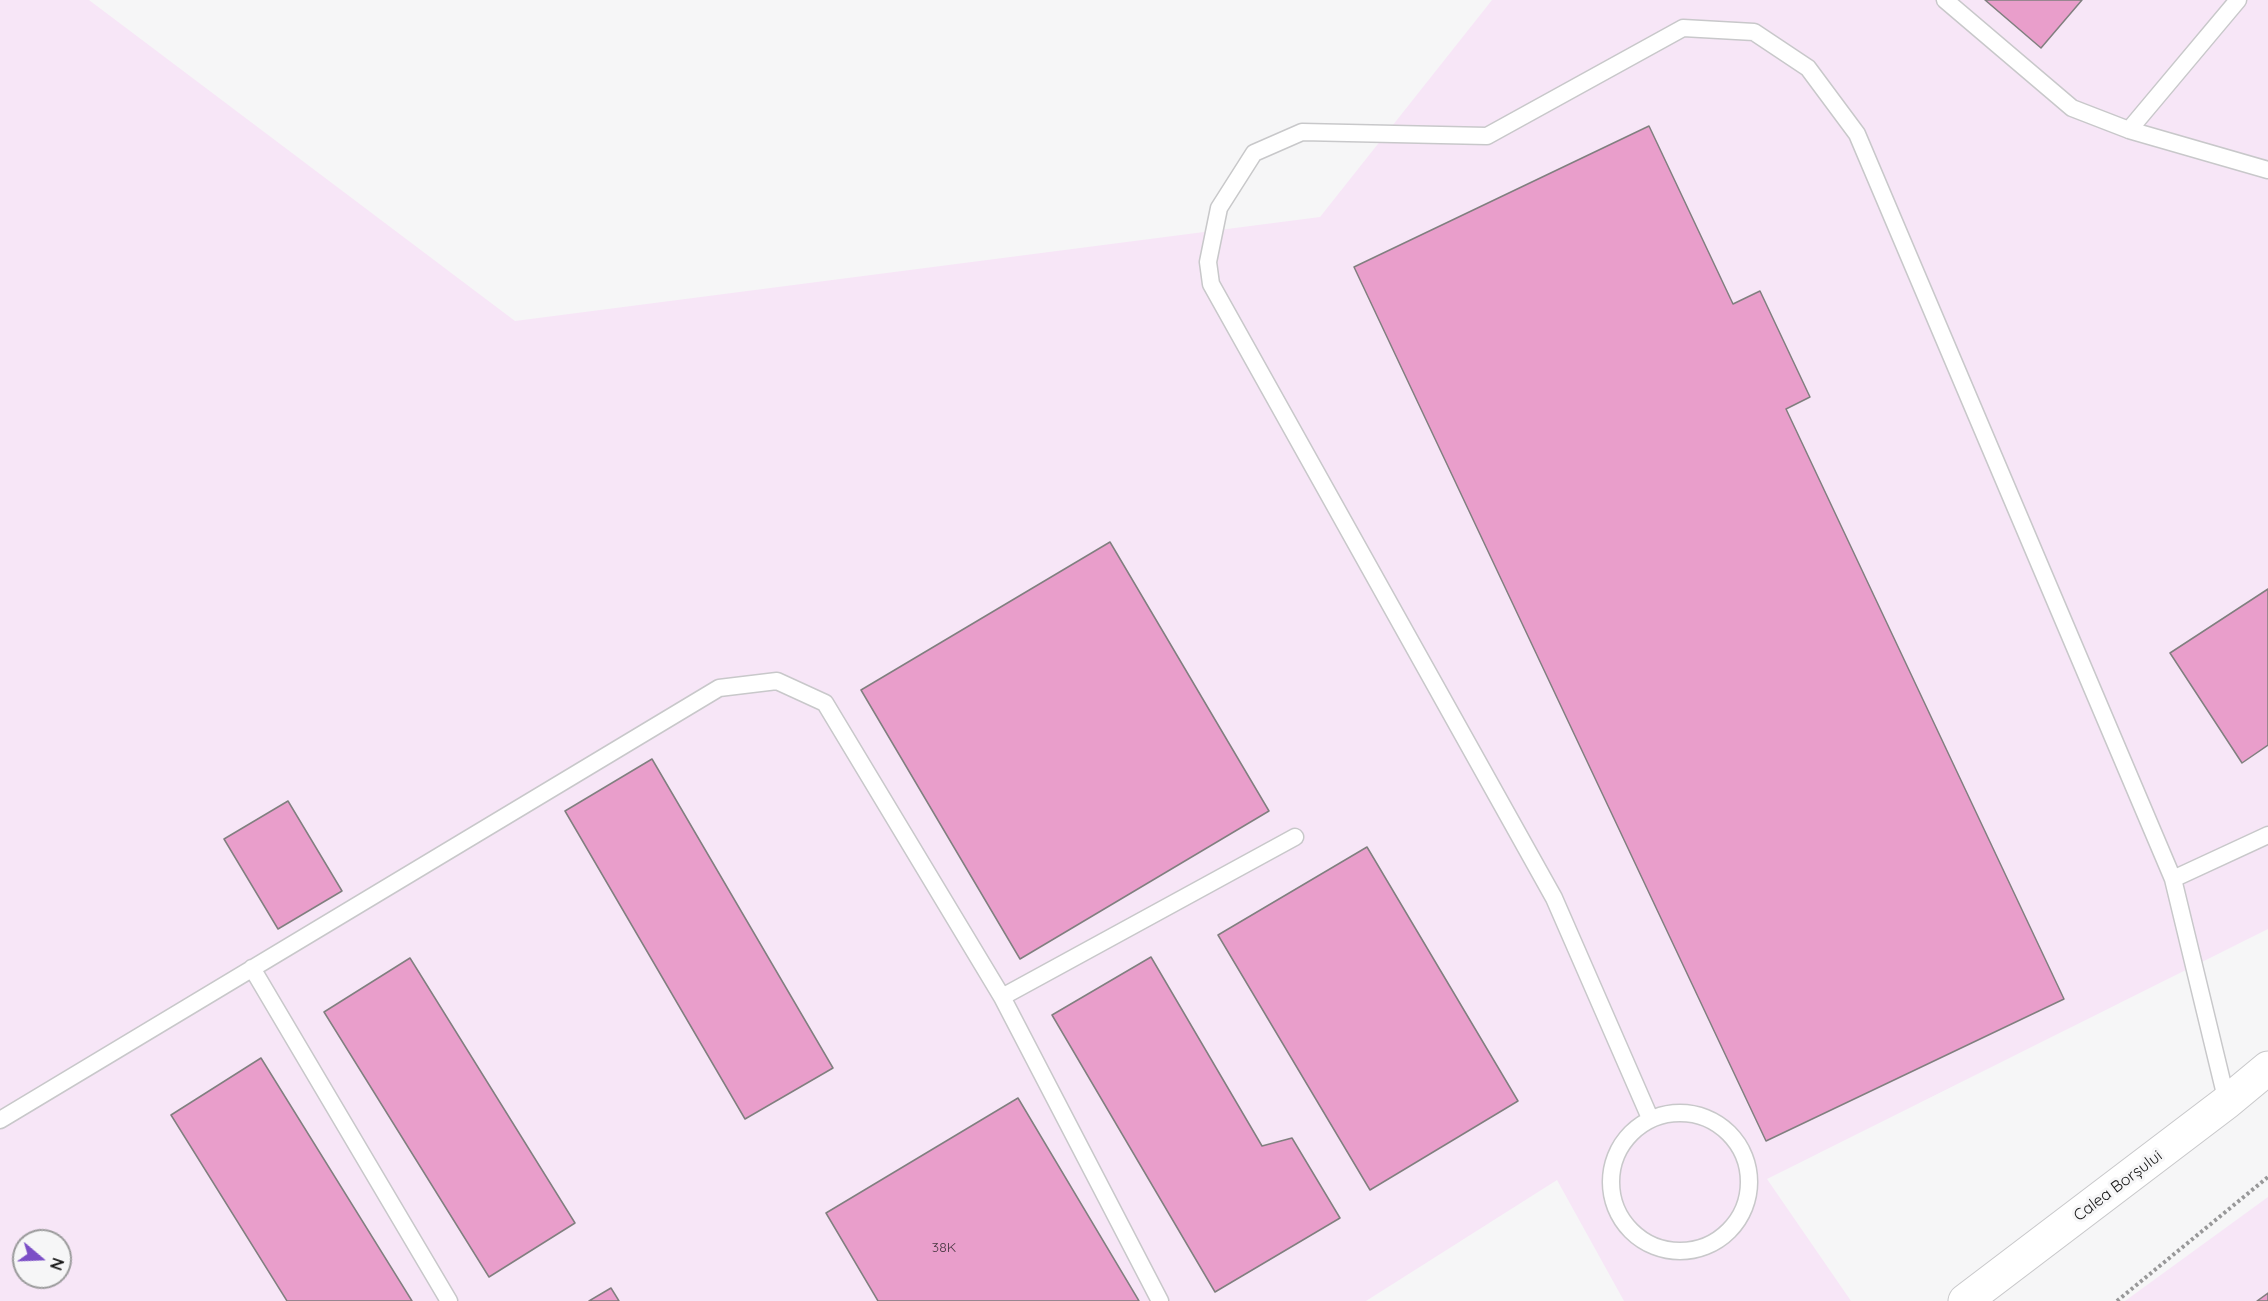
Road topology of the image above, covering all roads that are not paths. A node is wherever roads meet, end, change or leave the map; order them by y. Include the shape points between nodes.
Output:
1 (1945, 0) edge
2 (2238, 0) edge
3 (2129, 130) junction
4 (2268, 170) edge
5 (2268, 835) edge
6 (1295, 837) dead end
7 (2173, 879) junction
8 (252, 968) junction
9 (1002, 997) junction
10 (2268, 1068) edge
11 (2227, 1102) junction
12 (1650, 1118) junction
13 (0, 1120) edge
14 (449, 1301) edge
15 (1160, 1301) edge
16 (1965, 1301) edge

1 - 3 lane via 2072,108
2 - 3 lane
3 - 4 lane
5 - 7 lane
6 - 9 lane
7 - 11 lane
7 - 12 lane via 1857,134 1808,68 1754,32 1683,28 1487,136 1302,132 1254,153 1219,208 1208,261 1211,284 1554,898
8 - 9 lane via 719,688 777,681 825,703
8 - 13 lane
8 - 14 lane
9 - 15 lane
10 - 11 main road, Calea Borșului
11 - 16 main road, Calea Borșului
12 - 12 lane via 1622,1142 1610,1176 1616,1212 1640,1240 1648,1243 1675,1252 1710,1246 1738,1222 1751,1188 1744,1152 1721,1124 1687,1112

